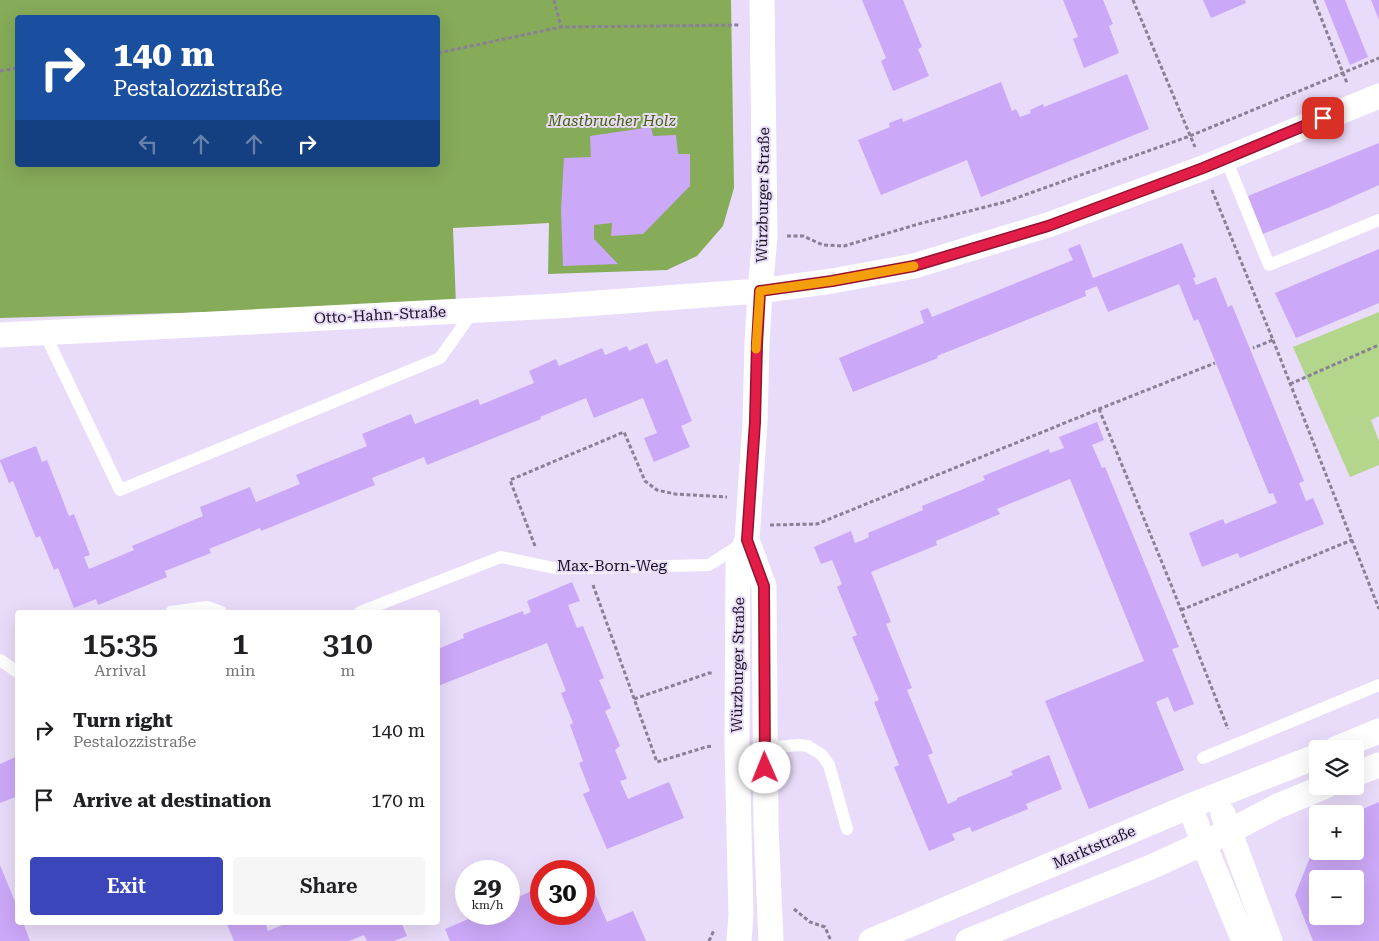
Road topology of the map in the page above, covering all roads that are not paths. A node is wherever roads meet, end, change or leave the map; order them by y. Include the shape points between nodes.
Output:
1 (762, 0) edge
2 (1379, 96) edge
3 (1215, 163) junction
4 (1379, 220) edge
5 (760, 291) junction
6 (474, 310) junction
7 (45, 334) junction
8 (0, 335) edge
9 (747, 540) junction
10 (185, 610) edge
11 (215, 610) edge
12 (365, 610) edge
13 (0, 660) edge
14 (15, 670) edge
15 (1379, 684) edge
16 (1379, 731) edge
17 (1357, 740) edge
18 (765, 748) junction
19 (1203, 758) dead end
20 (1309, 760) edge
21 (1379, 765) edge
22 (1364, 771) edge
23 (1309, 793) edge
24 (1216, 796) junction
25 (1190, 806) junction
26 (847, 830) dead end
27 (1230, 830) junction
28 (1203, 842) junction
29 (739, 941) edge
30 (771, 941) edge
31 (871, 941) edge
32 (968, 941) edge
33 (1244, 941) edge
34 (1270, 941) edge

1 - 5 street, Würzburger Straße via 765,236
2 - 3 street, Otto-Hahn-Straße
3 - 4 lane via 1269,265
3 - 5 street, Otto-Hahn-Straße via 1048,226 914,266
5 - 6 street, Otto-Hahn-Straße
5 - 9 street, Würzburger Straße
6 - 7 street, Otto-Hahn-Straße
6 - 7 lane via 440,358 120,490
7 - 8 street, Otto-Hahn-Straße
9 - 12 lane, Max-Born-Weg via 709,566 554,568 501,557
9 - 18 street, Würzburger Straße via 764,586
9 - 29 street, Würzburger Straße via 738,562
10 - 11 lane via 207,607
13 - 14 lane
15 - 19 lane
16 - 17 street
18 - 26 lane via 808,746 822,755 829,765
18 - 30 street, Würzburger Straße
20 - 24 street, Marktstraße
21 - 22 street
23 - 27 street
24 - 25 street, Marktstraße
24 - 27 street
25 - 28 street
25 - 31 street, Marktstraße
27 - 28 street
27 - 34 street
28 - 32 street via 1151,867
28 - 33 street

